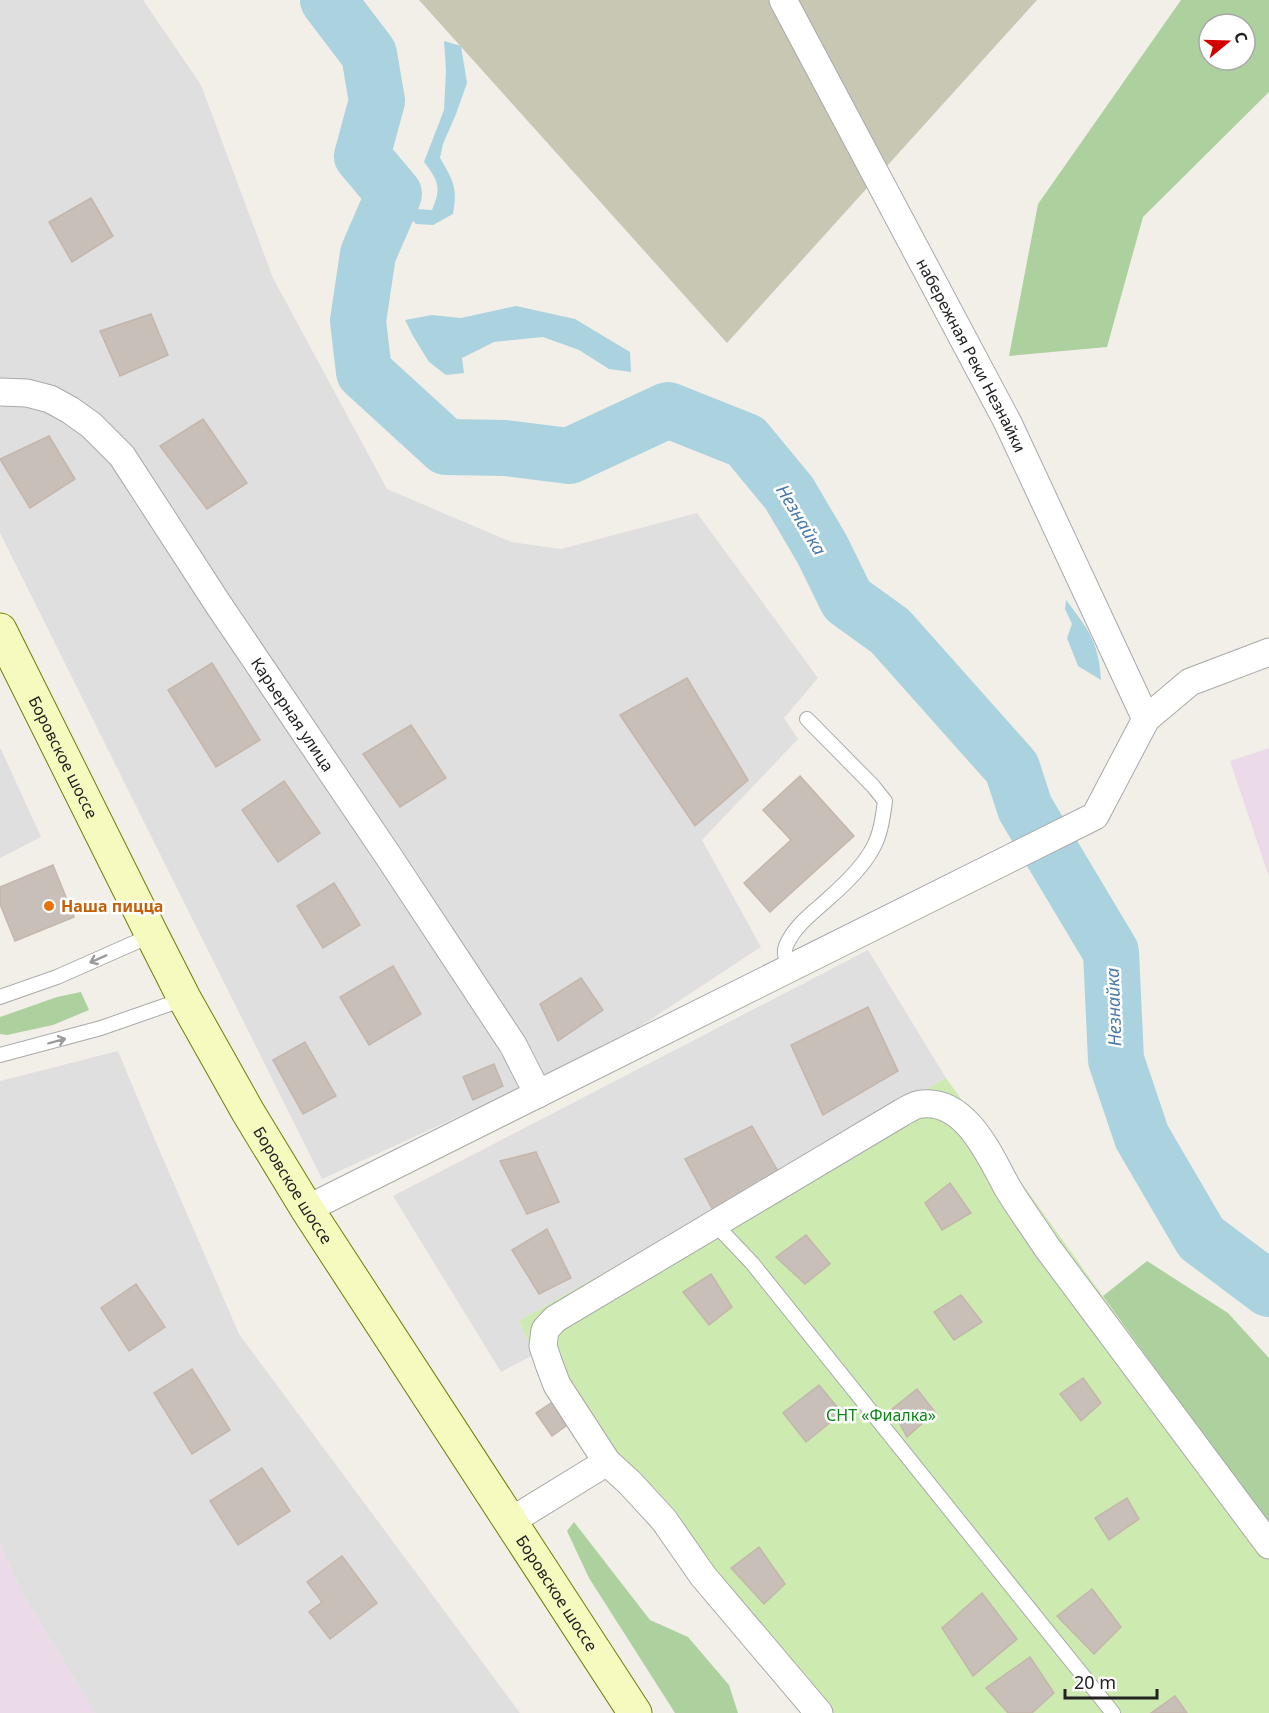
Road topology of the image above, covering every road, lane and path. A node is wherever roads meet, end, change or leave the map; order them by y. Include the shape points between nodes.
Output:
1 (783, 0) edge
2 (0, 392) edge
3 (0, 630) edge
4 (1269, 652) edge
5 (1146, 718) junction
6 (807, 719) dead end
7 (152, 935) junction
8 (790, 968) junction
9 (0, 997) edge
10 (184, 999) junction
11 (0, 1055) edge
12 (538, 1094) junction
13 (307, 1209) junction
14 (715, 1224) junction
15 (607, 1462) junction
16 (511, 1521) junction
17 (1269, 1545) edge
18 (635, 1713) edge
19 (819, 1713) edge
20 (1113, 1713) edge

1 - 5 street, набережная Реки Незнайки via 1008,423
2 - 12 street, Карьерная улица via 50,399 91,425 122,456 513,1044
3 - 7 main road, Боровское шоссе
4 - 5 street via 1190,682
5 - 8 street via 1095,816
6 - 8 lane via 885,801 883,822 874,846 860,867 800,924 786,947
7 -> 9 lane via 57,977
7 - 10 main road, Боровское шоссе
8 - 12 street
11 -> 10 lane via 101,1028
10 - 13 main road, Боровское шоссе
12 - 13 street
13 - 16 main road, Боровское шоссе
14 - 15 street via 555,1319 545,1330 543,1346 557,1385
14 - 17 street via 901,1113 921,1104 952,1110 984,1144 1046,1246
14 - 20 lane via 752,1263
15 - 16 street
15 - 19 street via 664,1520 703,1576
16 - 18 main road, Боровское шоссе

